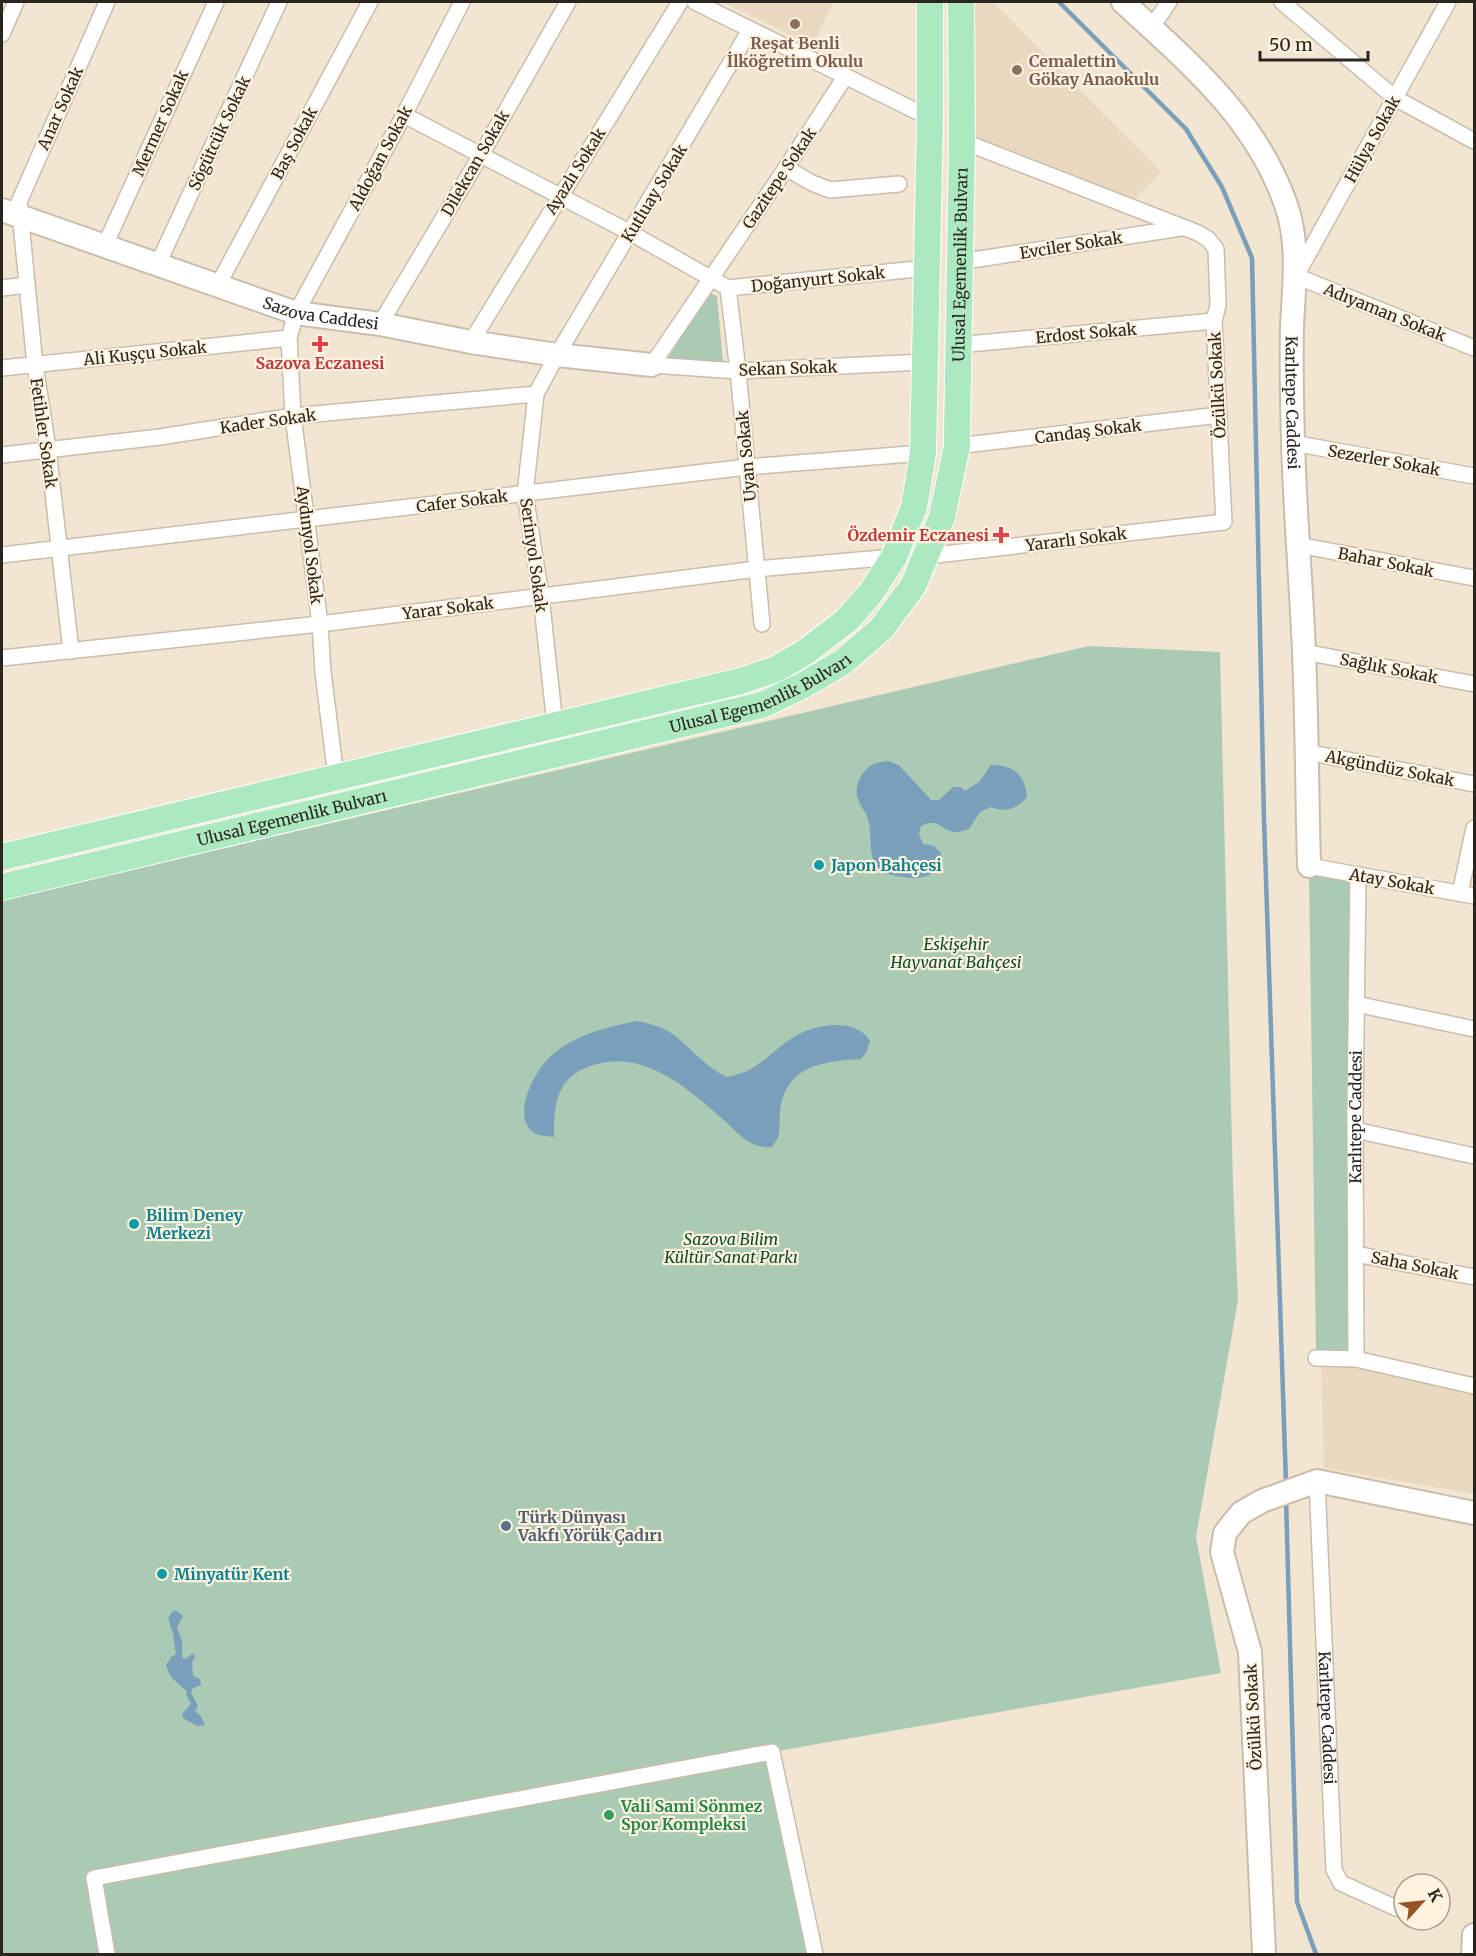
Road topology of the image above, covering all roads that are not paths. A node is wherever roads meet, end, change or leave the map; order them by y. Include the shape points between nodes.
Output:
1 (16, 2) edge
2 (106, 2) edge
3 (216, 2) edge
4 (279, 2) edge
5 (370, 2) edge
6 (462, 2) edge
7 (568, 2) edge
8 (680, 2) edge
9 (695, 2) edge
10 (930, 2) edge
11 (961, 2) edge
12 (1123, 2) edge
13 (1169, 2) edge
14 (1282, 2) edge
15 (1444, 3) edge
16 (1151, 28) junction
17 (750, 30) junction
18 (2, 34) edge
19 (845, 77) junction
20 (1395, 98) junction
21 (404, 115) junction
22 (930, 118) junction
23 (962, 141) junction
24 (1474, 141) edge
25 (481, 155) junction
26 (786, 168) junction
27 (899, 184) dead end
28 (559, 196) junction
29 (11, 213) edge
30 (1183, 228) junction
31 (631, 233) junction
32 (105, 245) junction
33 (959, 262) junction
34 (158, 264) junction
35 (927, 268) junction
36 (1296, 276) junction
37 (712, 278) junction
38 (26, 285) junction
39 (218, 285) junction
40 (2, 288) edge
41 (728, 288) junction
42 (296, 313) junction
43 (1214, 321) junction
44 (380, 324) junction
45 (290, 338) junction
46 (471, 342) junction
47 (958, 345) junction
48 (1474, 348) edge
49 (557, 355) junction
50 (924, 362) junction
51 (35, 364) junction
52 (652, 366) junction
53 (2, 368) edge
54 (738, 371) junction
55 (536, 394) junction
56 (1219, 415) junction
57 (293, 416) junction
58 (1293, 443) junction
59 (957, 446) junction
60 (48, 449) junction
61 (923, 453) junction
62 (2, 455) edge
63 (747, 467) junction
64 (1474, 476) edge
65 (525, 494) junction
66 (307, 519) junction
67 (1224, 522) joint
68 (1298, 545) junction
69 (59, 548) junction
70 (2, 555) edge
71 (927, 556) junction
72 (894, 557) junction
73 (757, 568) junction
74 (1474, 578) edge
75 (541, 597) junction
76 (320, 624) junction
77 (762, 624) dead end
78 (71, 651) junction
79 (1304, 652) junction
80 (2, 658) edge
81 (1474, 684) edge
82 (555, 725) junction
83 (1306, 752) junction
84 (336, 777) junction
85 (1474, 784) edge
86 (1474, 828) edge
87 (2, 858) edge
88 (1309, 866) joint
89 (1358, 875) junction
90 (2, 887) edge
91 (1467, 894) edge
92 (1356, 1004) junction
93 (1474, 1029) edge
94 (1355, 1130) junction
95 (1474, 1156) edge
96 (1356, 1254) junction
97 (1474, 1277) edge
98 (1316, 1358) dead end
99 (1356, 1359) junction
100 (1474, 1386) edge
101 (1317, 1481) junction
102 (1474, 1513) edge
103 (1392, 1906) edge
104 (1474, 1935) edge
105 (107, 1954) edge
106 (814, 1954) edge
107 (1264, 1954) edge
108 (1473, 1954) edge

1 - 18 street
2 - 29 street, Anar Sokak
3 - 32 street, Mermer Sokak
4 - 34 street, Sögütcük Sokak
5 - 39 street, Baş Sokak
6 - 21 street, Aldoğan Sokak
7 - 25 street, Dilekcan Sokak
8 - 28 street, Ayazlı Sokak
9 - 17 street
10 - 22 main road, Ulusal Egemenlik Bulvarı
11 - 23 main road, Ulusal Egemenlik Bulvarı
12 - 16 street, Karlıtepe Caddesi
13 - 16 street
14 - 20 street
15 - 20 street, Hülya Sokak
16 - 36 street, Karlıtepe Caddesi via 1216,90 1244,123 1270,165 1286,204
17 - 19 street
17 - 31 street, Kutluay Sokak
19 - 22 street
19 - 26 street, Gazitepe Sokak
20 - 24 street
20 - 36 street, Hülya Sokak
21 - 25 street, Doğanyurt Sokak
21 - 42 street, Aldoğan Sokak
22 - 23 main road
22 - 35 main road, Ulusal Egemenlik Bulvarı
23 - 30 street
23 - 33 main road, Ulusal Egemenlik Bulvarı
25 - 28 street, Doğanyurt Sokak
25 - 44 street, Dilekcan Sokak
26 - 27 street via 830,190
26 - 37 street, Gazitepe Sokak
28 - 31 street, Doğanyurt Sokak
28 - 46 street, Ayazlı Sokak
29 - 32 street, Sazova Caddesi
29 - 38 street, Fetihler Sokak
30 - 33 street, Evciler Sokak
30 - 43 street, Özülkü Sokak via 1208,239 1216,249 1218,305
31 - 37 street, Doğanyurt Sokak
31 - 49 street, Kutluay Sokak
32 - 34 street, Sazova Caddesi
33 - 47 main road, Ulusal Egemenlik Bulvarı
34 - 39 street, Sazova Caddesi
35 - 41 street, Doğanyurt Sokak
35 - 50 main road, Ulusal Egemenlik Bulvarı
36 - 48 street, Adıyaman Sokak
36 - 58 street, Karlıtepe Caddesi via 1292,327
37 - 41 street, Doğanyurt Sokak
37 - 52 street, Gazitepe Sokak
38 - 40 street
38 - 51 street, Fetihler Sokak
39 - 42 street, Sazova Caddesi
41 - 54 street, Uyan Sokak
42 - 44 street, Sazova Caddesi
42 - 45 street, Aydınyol Sokak
43 - 47 street, Erdost Sokak
43 - 56 street, Özülkü Sokak
44 - 46 street, Sazova Caddesi
45 - 51 street, Ali Kuşçu Sokak
45 - 57 street, Aydınyol Sokak
46 - 49 street, Sazova Caddesi
47 - 59 main road, Ulusal Egemenlik Bulvarı
49 - 52 street, Sazova Caddesi
49 - 55 street, Serinyol Sokak
50 - 54 street, Sekan Sokak
50 - 61 main road, Ulusal Egemenlik Bulvarı
51 - 53 street, Ali Kuşçu Sokak
51 - 60 street, Fetihler Sokak
52 - 54 street, Sekan Sokak
54 - 63 street, Uyan Sokak
55 - 57 street, Kader Sokak
55 - 65 street, Serinyol Sokak
56 - 59 street, Candaş Sokak
56 - 67 street, Özülkü Sokak
57 - 60 street, Kader Sokak via 160,437
57 - 66 street, Aydınyol Sokak
58 - 64 street, Sezerler Sokak
58 - 68 street, Karlıtepe Caddesi
59 - 71 main road, Ulusal Egemenlik Bulvarı via 942,517
60 - 62 street, Kader Sokak
60 - 69 street, Fetihler Sokak
61 - 63 street, Cafer Sokak
61 - 72 main road, Ulusal Egemenlik Bulvarı via 914,507
63 - 65 street, Cafer Sokak
63 - 73 street, Uyan Sokak
65 - 66 street, Cafer Sokak
65 - 75 street, Serinyol Sokak
66 - 69 street, Cafer Sokak
66 - 76 street, Aydınyol Sokak
67 - 71 street, Yararlı Sokak
68 - 74 street, Bahar Sokak
68 - 79 street, Karlıtepe Caddesi
69 - 70 street, Cafer Sokak
69 - 78 street, Fetihler Sokak
71 - 90 main road, Ulusal Egemenlik Bulvarı via 913,586 881,629 843,662 762,705
72 - 73 street, Yarar Sokak
72 - 82 main road, Ulusal Egemenlik Bulvarı via 846,621 776,669 741,681
73 - 75 street, Yarar Sokak
73 - 77 street, Uyan Sokak
75 - 76 street, Yarar Sokak
75 - 82 street, Serinyol Sokak
76 - 78 street, Yarar Sokak
76 - 84 street, Aydınyol Sokak
78 - 80 street, Yarar Sokak
79 - 81 street, Sağlık Sokak
79 - 83 street, Karlıtepe Caddesi
82 - 84 main road, Ulusal Egemenlik Bulvarı
83 - 85 street, Akgündüz Sokak
83 - 88 street, Karlıtepe Caddesi
84 - 87 main road, Ulusal Egemenlik Bulvarı
86 - 91 street
88 - 89 street, Atay Sokak
89 - 91 street, Atay Sokak
89 - 92 street, Karlıtepe Caddesi
92 - 93 street
92 - 94 street, Karlıtepe Caddesi
94 - 95 street
94 - 96 street, Karlıtepe Caddesi
96 - 97 street, Saha Sokak
96 - 99 street, Karlıtepe Caddesi
98 - 99 street
99 - 100 street
101 - 102 street
101 - 103 street, Karlıtepe Caddesi via 1334,1870 1341,1883
101 - 107 street, Özülkü Sokak via 1241,1513 1225,1533 1222,1552 1250,1652
104 - 108 street
105 - 106 street via 94,1878 772,1752

